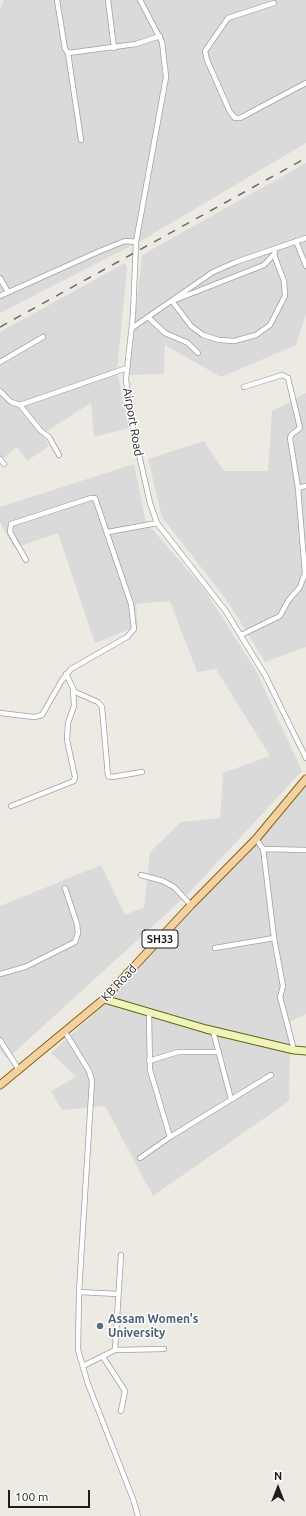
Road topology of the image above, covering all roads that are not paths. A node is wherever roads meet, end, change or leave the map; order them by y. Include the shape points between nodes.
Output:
1 (57, 0) edge
2 (108, 0) edge
3 (140, 0) edge
4 (274, 3) dead end
5 (160, 36) junction
6 (114, 48) junction
7 (68, 53) junction
8 (306, 84) edge
9 (81, 140) dead end
10 (306, 238) edge
11 (296, 241) junction
12 (136, 242) junction
13 (280, 248) junction
14 (274, 255) junction
15 (306, 266) edge
16 (0, 278) edge
17 (8, 292) junction
18 (0, 296) edge
19 (170, 302) junction
20 (148, 317) junction
21 (132, 328) junction
22 (43, 337) dead end
23 (198, 353) dead end
24 (0, 362) edge
25 (127, 368) junction
26 (244, 387) dead end
27 (0, 391) edge
28 (20, 405) junction
29 (59, 455) dead end
30 (0, 459) edge
31 (4, 464) dead end
32 (306, 486) edge
33 (298, 488) junction
34 (158, 523) junction
35 (108, 532) junction
36 (26, 560) dead end
37 (241, 635) junction
38 (66, 674) junction
39 (73, 690) junction
40 (0, 714) edge
41 (306, 758) edge
42 (142, 772) dead end
43 (306, 779) edge
44 (11, 806) dead end
45 (256, 838) junction
46 (263, 849) junction
47 (306, 850) edge
48 (142, 875) dead end
49 (65, 888) dead end
50 (191, 905) junction
51 (274, 938) junction
52 (215, 948) dead end
53 (0, 974) edge
54 (104, 1000) junction
55 (149, 1014) junction
56 (214, 1031) junction
57 (65, 1032) junction
58 (0, 1040) edge
59 (294, 1050) junction
60 (306, 1051) edge
61 (219, 1052) junction
62 (149, 1061) junction
63 (19, 1070) junction
64 (271, 1075) dead end
65 (0, 1085) edge
66 (231, 1099) junction
67 (170, 1137) junction
68 (140, 1158) dead end
69 (121, 1256) dead end
70 (79, 1292) junction
71 (118, 1294) junction
72 (164, 1349) dead end
73 (115, 1350) junction
74 (104, 1357) junction
75 (83, 1366) junction
76 (121, 1411) dead end
77 (138, 1516) edge

1 - 7 street via 65,49
2 - 6 street
3 - 5 street, Airport Road
4 - 8 street via 228,18 205,51 207,60 235,118 240,118
5 - 6 street
5 - 12 street, Airport Road via 166,77
6 - 7 street
7 - 9 street
10 - 11 street
11 - 13 street
11 - 15 street
12 - 17 street via 125,241
12 - 21 street, Airport Road
13 - 14 street
13 - 19 street via 225,266 202,278
14 - 19 street via 264,265
14 - 19 street via 284,281 285,296 270,325 256,335 234,341 203,335 191,326
16 - 17 street
17 - 18 street
19 - 20 street
20 - 21 street
20 - 23 street via 165,333 188,344
21 - 25 street, Airport Road
22 - 24 street
25 - 28 street
25 - 34 street, Airport Road via 126,392 130,415 150,503
26 - 33 street via 282,375 288,378 300,428 290,438
27 - 28 street via 11,402
28 - 29 street via 49,437
30 - 31 street
32 - 33 street
33 - 37 street via 305,573 303,582 280,616
34 - 35 street
34 - 37 street, Airport Road via 211,591
35 - 36 street via 97,501 93,498 18,520 11,524 9,529
35 - 38 street via 131,604 134,629 127,637 77,664
37 - 41 street, Airport Road via 265,675
38 - 39 street
38 - 40 street via 42,715 34,717
39 - 42 street via 98,702 102,707 108,776
39 - 44 street via 74,706 68,723 67,740 74,781
43 - 45 main road, KB Road / SH33
45 - 46 street
45 - 50 main road, KB Road / SH33
46 - 47 street
46 - 51 street
48 - 50 street via 174,887
49 - 53 street via 78,924 74,942 25,967
50 - 54 main road, KB Road / SH33
51 - 52 street
51 - 59 street via 283,986 280,997
54 - 55 main road
54 - 57 main road, KB Road / SH33
55 - 56 main road
55 - 62 street
56 - 59 main road
56 - 61 street
57 - 63 main road, KB Road / SH33
57 - 70 street via 89,1071 92,1081
58 - 63 street
59 - 60 main road
61 - 62 street via 178,1052
61 - 66 street
62 - 67 street via 151,1080
63 - 65 main road, KB Road / SH33
64 - 66 street
66 - 67 street
67 - 68 street
69 - 71 street
70 - 71 street
70 - 75 street via 77,1338
71 - 73 street
72 - 73 street
73 - 74 street
74 - 75 street
74 - 76 street via 125,1391
75 - 77 street

